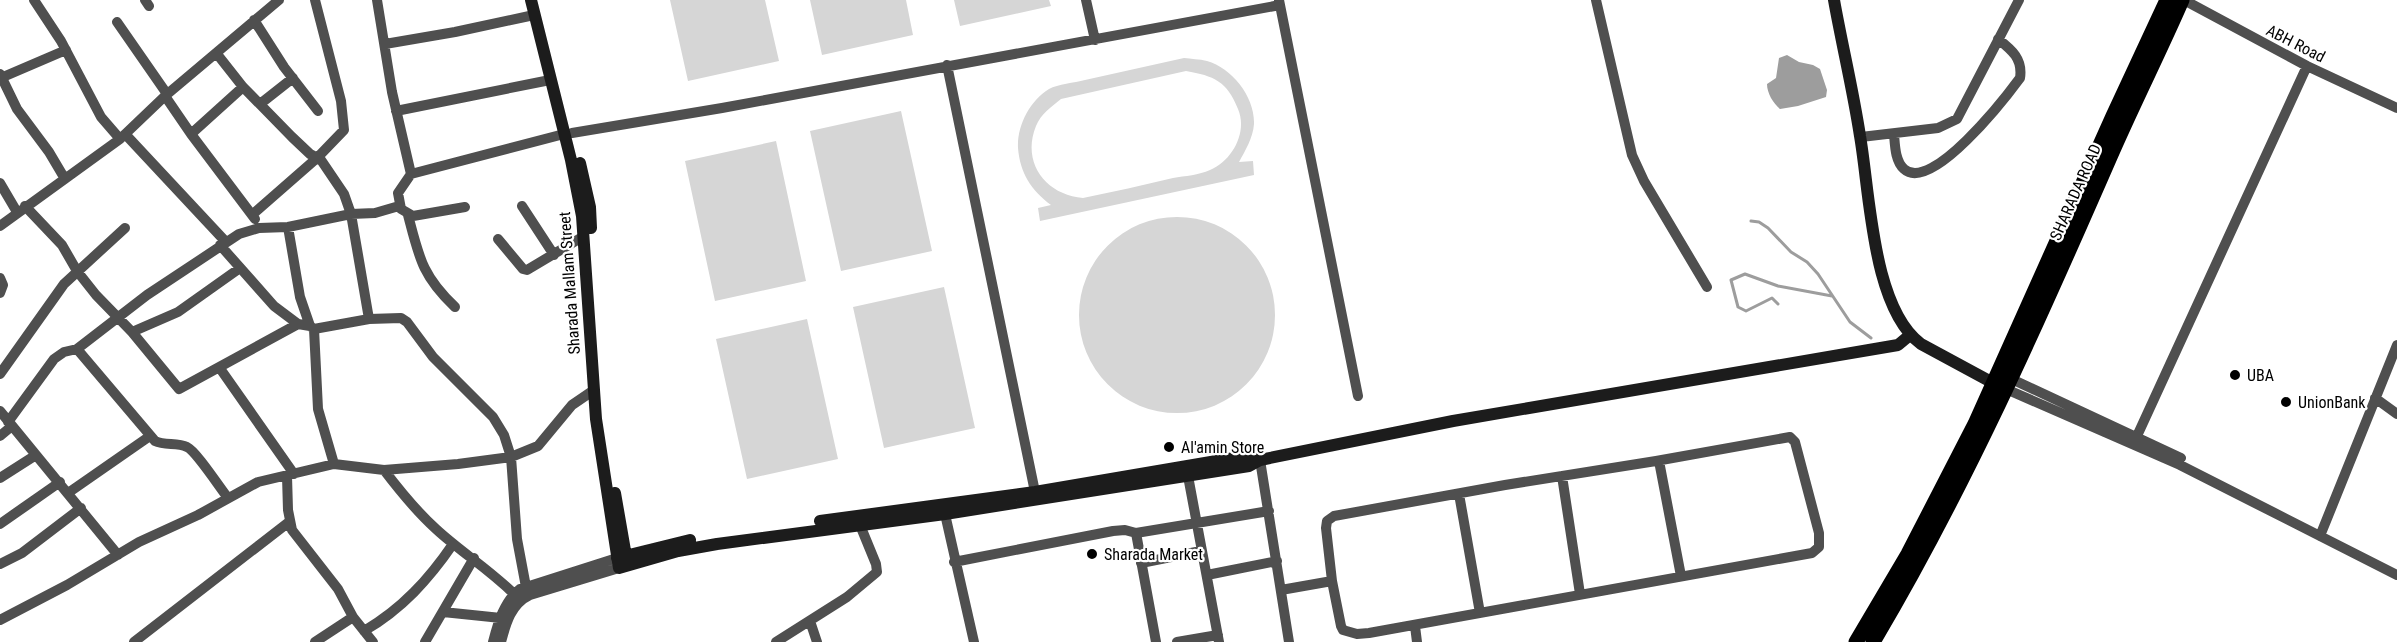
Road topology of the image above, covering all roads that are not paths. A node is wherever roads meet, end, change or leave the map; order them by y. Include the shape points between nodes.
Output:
1 (34, 0) edge
2 (279, 0) edge
3 (315, 0) edge
4 (376, 0) edge
5 (531, 0) edge
6 (540, 0) edge
7 (1086, 0) edge
8 (1596, 0) edge
9 (1834, 0) edge
10 (2019, 0) edge
11 (2168, 0) edge
12 (2183, 0) edge
13 (1279, 3) edge
14 (534, 15) junction
15 (254, 20) junction
16 (117, 22) dead end
17 (1998, 39) junction
18 (1095, 40) junction
19 (385, 44) junction
20 (66, 50) junction
21 (217, 54) junction
22 (947, 65) junction
23 (2307, 66) junction
24 (1, 76) edge
25 (293, 78) junction
26 (549, 80) junction
27 (243, 87) junction
28 (166, 95) junction
29 (261, 104) junction
30 (2397, 108) edge
31 (318, 111) dead end
32 (396, 111) junction
33 (568, 133) junction
34 (191, 134) junction
35 (1894, 134) junction
36 (1861, 136) junction
37 (123, 137) junction
38 (317, 158) junction
39 (411, 174) junction
40 (65, 178) junction
41 (0, 183) edge
42 (399, 206) junction
43 (522, 206) dead end
44 (465, 207) dead end
45 (21, 209) junction
46 (253, 214) junction
47 (351, 214) junction
48 (408, 215) junction
49 (0, 226) edge
50 (288, 227) junction
51 (125, 228) dead end
52 (259, 228) junction
53 (584, 236) junction
54 (498, 239) dead end
55 (222, 243) junction
56 (2060, 253) junction
57 (554, 255) junction
58 (240, 268) junction
59 (77, 271) junction
60 (0, 278) edge
61 (1707, 287) dead end
62 (0, 292) edge
63 (455, 307) dead end
64 (118, 317) junction
65 (369, 319) junction
66 (298, 324) junction
67 (312, 328) junction
68 (132, 332) junction
69 (1904, 340) junction
70 (2397, 345) edge
71 (77, 350) junction
72 (219, 367) junction
73 (2392, 373) edge
74 (0, 374) edge
75 (594, 390) junction
76 (1999, 391) junction
77 (1358, 396) dead end
78 (2375, 398) junction
79 (0, 411) edge
80 (2397, 414) edge
81 (10, 424) junction
82 (0, 436) edge
83 (150, 436) junction
84 (2137, 436) junction
85 (36, 455) junction
86 (510, 457) junction
87 (1260, 460) junction
88 (1659, 461) junction
89 (334, 464) junction
90 (384, 470) junction
91 (291, 475) junction
92 (1188, 476) junction
93 (1562, 476) junction
94 (0, 478) edge
95 (60, 483) junction
96 (1035, 492) junction
97 (68, 493) junction
98 (1459, 494) junction
99 (228, 498) junction
100 (81, 508) junction
101 (1269, 511) junction
102 (945, 514) junction
103 (289, 522) junction
104 (1195, 523) junction
105 (0, 524) edge
106 (860, 525) junction
107 (2322, 532) junction
108 (1136, 533) junction
109 (453, 544) junction
110 (1201, 551) junction
111 (118, 555) junction
112 (474, 558) junction
113 (1277, 561) junction
114 (623, 562) junction
115 (954, 562) junction
116 (1141, 563) junction
117 (0, 564) edge
118 (2397, 567) edge
119 (1206, 575) junction
120 (2397, 575) edge
121 (1681, 576) junction
122 (1332, 581) junction
123 (526, 587) junction
124 (1281, 590) junction
125 (1580, 594) junction
126 (517, 597) junction
127 (443, 612) junction
128 (1480, 613) junction
129 (353, 617) junction
130 (501, 618) junction
131 (0, 619) edge
132 (810, 621) junction
133 (1415, 626) junction
134 (364, 631) junction
135 (1219, 639) edge
136 (134, 642) edge
137 (315, 642) edge
138 (373, 642) edge
139 (425, 642) edge
140 (493, 642) edge
141 (501, 642) edge
142 (776, 642) edge
143 (817, 642) edge
144 (974, 642) edge
145 (1156, 642) edge
146 (1177, 642) edge
147 (1289, 642) edge
148 (1417, 642) edge
149 (1856, 642) edge
150 (1873, 642) edge

1 - 20 street
2 - 15 street
3 - 38 street via 345,122 342,134
4 - 19 street
5 - 14 street, Sharada Mallam Street
6 - 33 street, Sharada Mallam Street
7 - 18 street
8 - 61 street via 1632,155
9 - 36 street
10 - 17 street
11 - 56 main road
12 - 23 street, ABH Road
12 - 56 main road, SHARADA ROAD
13 - 18 street
13 - 77 street
14 - 19 street
14 - 26 street, Sharada Mallam Street
15 - 21 street
15 - 25 street
16 - 28 street
17 - 35 street via 1957,119 1938,128
17 - 35 street via 2019,59 2020,78 1965,142 1934,168 1915,173 1906,171 1898,160
18 - 22 street
19 - 32 street
20 - 24 street
20 - 37 street via 101,117
21 - 27 street
21 - 28 street
22 - 33 street
22 - 96 street
23 - 30 street, ABH Road
23 - 84 street
24 - 40 street via 17,110
25 - 29 street
25 - 31 street
26 - 32 street
26 - 33 street, Sharada Mallam Street
27 - 29 street
27 - 34 street
28 - 34 street
28 - 37 street
29 - 38 street
32 - 39 street
33 - 39 street
33 - 53 street, Sharada Mallam Street
33 - 114 street, Sharada Mallam Street via 590,207 604,418
34 - 46 street
35 - 36 street
36 - 69 street via 1876,247
37 - 40 street
37 - 55 street
38 - 46 street
38 - 47 street via 338,184
39 - 42 street via 398,194
40 - 45 street
41 - 45 street
42 - 47 street
42 - 48 street
43 - 57 street
44 - 48 street
45 - 49 street
45 - 59 street via 62,245
46 - 52 street
47 - 50 street
47 - 65 street
48 - 63 street via 426,274
50 - 52 street
50 - 67 street via 300,297
51 - 59 street
52 - 55 street
53 - 57 street
53 - 75 street, Sharada Mallam Street
54 - 57 street via 523,269
55 - 58 street
55 - 64 street
56 - 76 main road
58 - 66 street via 274,306
58 - 68 street via 178,312
59 - 64 street
59 - 74 street via 46,306
60 - 62 street
64 - 68 street
64 - 71 street
65 - 67 street
65 - 86 street via 396,318 407,322 433,357 493,417 504,435
66 - 67 street
66 - 72 street
67 - 89 street via 318,409
68 - 72 street via 180,389
69 - 76 street via 1950,360
69 - 87 street
70 - 73 street
71 - 81 street via 60,355 48,365
71 - 83 street
72 - 91 street
73 - 78 street
75 - 86 street via 572,405 538,446
75 - 114 street, Sharada Mallam Street
76 - 84 street
76 - 107 street via 2180,465
76 - 149 main road
76 - 150 main road via 1946,513
78 - 80 street
78 - 107 street
79 - 81 street
81 - 82 street
81 - 85 street
83 - 97 street
83 - 99 street via 162,444 190,448
84 - 107 street
85 - 94 street
85 - 95 street
86 - 90 street
86 - 123 street via 517,539
87 - 92 street via 1249,466
87 - 96 street via 1246,456
87 - 101 street
88 - 93 street
88 - 121 street
88 - 121 street via 1792,437 1820,533 1819,547 1812,553
89 - 90 street
89 - 91 street
90 - 109 street via 417,511
91 - 99 street via 258,482
91 - 103 street
92 - 102 street
92 - 104 street
93 - 98 street
93 - 125 street
95 - 97 street
95 - 105 street
96 - 114 street via 715,536 675,543
97 - 100 street
98 - 122 street via 1330,518 1326,528
98 - 128 street
99 - 111 street
100 - 111 street
100 - 117 street via 22,553
101 - 104 street
101 - 113 street
102 - 106 street
102 - 115 street
103 - 129 street
103 - 136 street
104 - 108 street
104 - 110 street
106 - 114 street via 717,544
106 - 132 street via 877,572
107 - 118 street
107 - 120 street
108 - 115 street via 1113,531
108 - 116 street
109 - 112 street
109 - 134 street via 416,592
110 - 116 street
110 - 119 street
111 - 131 street
112 - 126 street
112 - 127 street
113 - 119 street
113 - 124 street
114 - 123 street
114 - 126 street
115 - 144 street
116 - 145 street
119 - 135 street
121 - 125 street
122 - 124 street
122 - 133 street via 1341,626 1347,632
123 - 126 street
124 - 147 street
125 - 128 street
126 - 130 street
126 - 141 street
127 - 130 street
127 - 139 street
128 - 133 street
129 - 134 street
129 - 137 street
130 - 140 street
132 - 142 street
132 - 143 street
133 - 148 street
134 - 138 street
135 - 146 street

